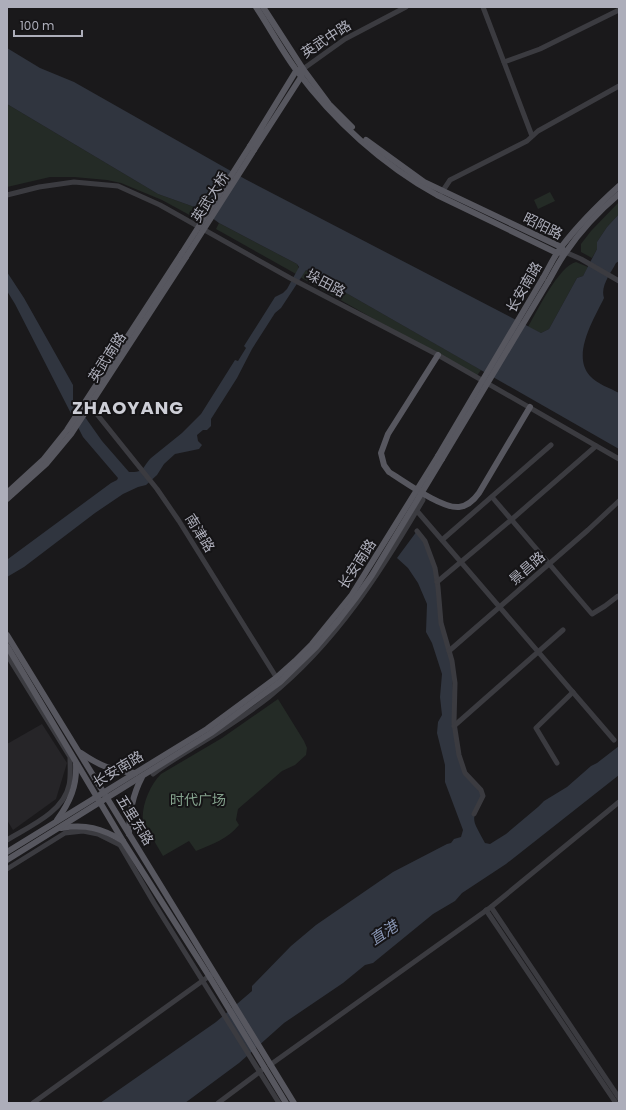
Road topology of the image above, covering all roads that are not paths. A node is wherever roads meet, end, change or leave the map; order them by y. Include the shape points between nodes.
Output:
1 (256, 7) edge
2 (263, 7) edge
3 (406, 7) edge
4 (483, 7) edge
5 (619, 10) edge
6 (504, 62) junction
7 (300, 70) junction
8 (301, 77) junction
9 (619, 86) edge
10 (532, 136) junction
11 (252, 148) junction
12 (619, 186) edge
13 (442, 192) junction
14 (619, 194) edge
15 (7, 195) edge
16 (563, 250) junction
17 (557, 253) junction
18 (184, 255) joint
19 (546, 280) junction
20 (619, 281) edge
21 (438, 355) junction
22 (88, 404) junction
23 (530, 407) junction
24 (69, 432) junction
25 (551, 445) dead end
26 (596, 446) junction
27 (619, 459) edge
28 (419, 490) junction
29 (7, 493) edge
30 (492, 498) junction
31 (7, 499) edge
32 (619, 501) edge
33 (417, 511) junction
34 (511, 520) junction
35 (417, 532) dead end
36 (442, 540) junction
37 (461, 562) junction
38 (549, 564) junction
39 (437, 582) junction
40 (619, 597) edge
41 (500, 607) junction
42 (564, 630) dead end
43 (7, 635) edge
44 (7, 646) edge
45 (449, 651) junction
46 (538, 652) junction
47 (7, 655) edge
48 (279, 681) junction
49 (573, 692) junction
50 (454, 726) junction
51 (614, 740) dead end
52 (79, 752) junction
53 (76, 762) junction
54 (557, 763) dead end
55 (135, 773) junction
56 (153, 774) dead end
57 (142, 776) junction
58 (103, 792) junction
59 (97, 796) junction
60 (107, 799) junction
61 (101, 802) junction
62 (619, 802) edge
63 (474, 814) dead end
64 (56, 822) junction
65 (58, 829) junction
66 (129, 834) junction
67 (7, 840) edge
68 (123, 841) junction
69 (7, 852) edge
70 (7, 860) edge
71 (7, 869) edge
72 (489, 908) junction
73 (212, 974) junction
74 (203, 980) junction
75 (224, 1001) junction
76 (265, 1068) junction
77 (619, 1098) edge
78 (618, 1102) edge
79 (33, 1103) edge
80 (218, 1103) edge
81 (279, 1103) edge
82 (286, 1103) edge
83 (294, 1103) edge

1 - 7 main road, 昭阳路
2 - 7 main road, 昭阳路
3 - 7 street, 英武中路 via 345,39
4 - 6 street
5 - 6 street via 540,49
6 - 10 street
7 - 8 main road, 昭阳路
7 - 11 main road
7 - 13 main road, 昭阳路 via 364,139
8 - 11 main road
8 - 17 main road, 昭阳路 via 325,107 361,141 414,182
9 - 10 street
10 - 13 street via 527,141 450,180
11 - 18 main road, 英武大桥, bridge
12 - 16 main road, 长安南路 via 598,205
13 - 16 main road, 昭阳路
14 - 16 main road, 长安南路
15 - 21 street, 垛田路 via 74,182 118,186 160,205 290,278
16 - 17 main road, 昭阳路
16 - 19 main road, 长安南路
16 - 20 street
17 - 19 main road, 长安南路
18 - 22 main road, 英武南路
19 - 28 main road, 长安南路, bridge
21 - 23 street, 垛田路
21 - 28 main road via 388,434 381,453 389,472
22 - 24 main road, 英武南路
22 - 48 street, 南津路 via 157,489
23 - 26 street, 垛田路
23 - 28 main road via 483,488 471,502 460,507 452,507
24 - 29 main road, 英武南路
24 - 31 main road, 英武南路 via 46,464
25 - 30 street
26 - 27 street, 垛田路
26 - 34 street
28 - 33 street via 423,500
28 - 48 main road, 长安南路 via 351,596
30 - 34 street
30 - 36 street
32 - 38 street, 景昌路
33 - 36 street
33 - 48 street via 348,616 319,650
34 - 37 street
34 - 38 street
35 - 39 street via 425,541 435,568
36 - 37 street
37 - 39 street
37 - 41 street
38 - 40 street via 592,614
38 - 41 street, 景昌路
39 - 45 street via 441,623
41 - 45 street, 景昌路
41 - 46 street
42 - 46 street
43 - 52 main road, 五里东路
44 - 53 main road, 五里东路
45 - 50 street via 455,683
46 - 49 street
46 - 50 street
47 - 67 street via 70,757 69,785 55,810
48 - 55 main road, 长安南路
48 - 56 street via 244,715
48 - 57 main road, 长安南路 via 210,733
49 - 51 street
49 - 54 street via 536,728
50 - 63 street via 465,773 481,790 483,796
52 - 55 main road via 108,768
52 - 58 main road, 五里东路
53 - 59 main road, 五里东路
53 - 64 main road via 76,780 72,795
55 - 58 main road, 长安南路
57 - 60 main road, 长安南路
57 - 66 main road via 132,800
58 - 59 main road, 长安南路
58 - 60 main road, 五里东路
59 - 61 main road, 五里东路
59 - 64 main road, 长安南路
60 - 61 main road, 长安南路
60 - 66 main road, 五里东路
61 - 65 main road, 长安南路
61 - 68 main road, 五里东路
62 - 72 street
64 - 69 main road, 长安南路
65 - 68 main road via 88,827 109,832
65 - 70 main road, 长安南路
66 - 73 main road, 五里东路
68 - 73 main road, 五里东路
71 - 74 street via 65,832 83,831 110,839 120,845
72 - 76 street
72 - 77 street
72 - 78 street
73 - 74 street
73 - 75 main road, 五里东路
74 - 75 street
74 - 79 street
75 - 76 main road via 256,1060
75 - 76 main road via 264,1055
76 - 80 street
76 - 81 street
76 - 82 main road
76 - 83 main road

